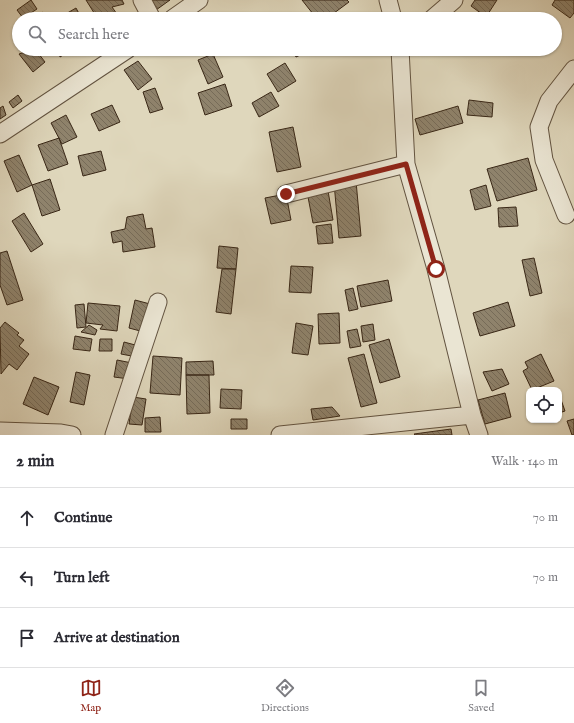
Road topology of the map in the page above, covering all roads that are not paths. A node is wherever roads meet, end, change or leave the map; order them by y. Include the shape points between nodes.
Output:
1 (142, 0) edge
2 (199, 0) edge
3 (388, 0) edge
4 (454, 0) edge
5 (148, 12) edge
6 (182, 12) edge
7 (391, 12) edge
8 (440, 12) edge
9 (117, 56) edge
10 (400, 56) edge
11 (574, 69) edge
12 (0, 134) edge
13 (406, 164) junction
14 (286, 194) dead end
15 (566, 215) dead end
16 (158, 302) dead end
17 (472, 415) junction
18 (0, 431) edge
19 (72, 435) edge
20 (114, 435) edge
21 (280, 435) edge
22 (479, 435) edge

1 - 5 street
2 - 6 street
3 - 7 street
4 - 8 street
9 - 12 street
10 - 13 street
11 - 15 street via 549,101 539,127 544,160
13 - 14 street
13 - 17 street via 436,269
16 - 20 street
17 - 21 street
17 - 22 street
18 - 19 street

